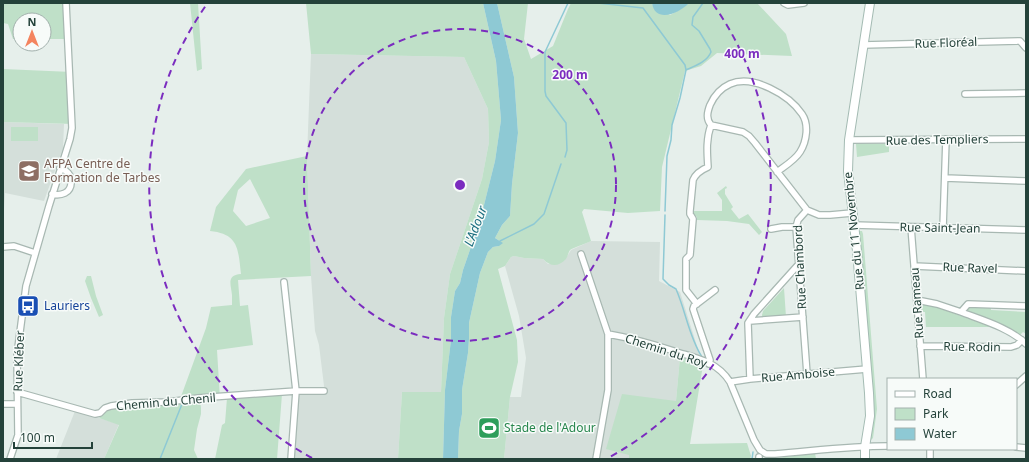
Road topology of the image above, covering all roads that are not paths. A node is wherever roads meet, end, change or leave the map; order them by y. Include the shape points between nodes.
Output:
1 (66, 3) edge
2 (784, 3) edge
3 (804, 3) edge
4 (870, 3) edge
5 (863, 45) junction
6 (1026, 48) edge
7 (1026, 93) edge
8 (965, 94) dead end
9 (711, 125) junction
10 (946, 139) junction
11 (1026, 139) edge
12 (849, 140) junction
13 (60, 168) junction
14 (777, 172) junction
15 (945, 178) junction
16 (1026, 181) edge
17 (52, 194) junction
18 (807, 210) junction
19 (852, 213) junction
20 (854, 225) junction
21 (796, 227) junction
22 (911, 227) junction
23 (943, 228) junction
24 (771, 229) dead end
25 (1026, 230) edge
26 (3, 247) edge
27 (35, 253) junction
28 (581, 254) dead end
29 (798, 265) junction
30 (914, 266) junction
31 (1026, 271) edge
32 (284, 282) dead end
33 (715, 290) dead end
34 (916, 300) junction
35 (696, 304) junction
36 (1026, 306) edge
37 (961, 312) junction
38 (803, 317) junction
39 (750, 321) junction
40 (608, 334) junction
41 (1024, 342) edge
42 (920, 346) junction
43 (710, 364) junction
44 (867, 369) junction
45 (807, 374) junction
46 (1026, 376) edge
47 (923, 378) edge
48 (750, 379) junction
49 (730, 382) junction
50 (1017, 384) edge
51 (296, 391) junction
52 (324, 391) dead end
53 (17, 392) junction
54 (3, 404) edge
55 (17, 404) junction
56 (887, 446) edge
57 (865, 447) junction
58 (10, 459) edge
59 (291, 459) edge
60 (596, 459) edge
61 (865, 459) edge

1 - 13 street, Rue Kléber via 72,128
2 - 3 street
4 - 5 street, Rue du 11 Novembre
5 - 6 street, Rue Floréal via 1020,41
5 - 12 street, Rue du 11 Novembre
7 - 8 street
9 - 14 street via 730,128 749,136
9 - 14 street via 707,116 712,100 720,90 731,84 750,82 776,91 790,100 802,114 806,127 805,140 800,152
9 - 35 street via 707,142 708,167 699,171 693,180 690,211 693,219 690,256 686,259 686,290
10 - 11 street, Rue des Templiers
10 - 12 street, Rue des Templiers
10 - 15 street
12 - 19 street, Rue du 11 Novembre via 848,171
13 - 17 street, Rue Kléber
13 - 17 street via 70,176 71,187 64,194
14 - 18 street
15 - 16 street
15 - 23 street
17 - 27 street, Rue Kléber
18 - 19 street, Rue Chambord via 819,215
18 - 21 street, Rue Chambord via 798,220
19 - 20 street, Rue du 11 Novembre
20 - 22 street, Rue Saint-Jean
20 - 44 street, Rue du 11 Novembre
21 - 24 street
21 - 29 street, Rue Chambord
22 - 23 street, Rue Saint-Jean
22 - 30 street, Rue Rameau
23 - 25 street, Rue Saint-Jean
26 - 27 street via 14,246
27 - 53 street, Rue Kléber via 26,286 19,337
28 - 40 street
29 - 38 street, Rue Chambord
29 - 39 street
30 - 31 street, Rue Ravel
30 - 34 street, Rue Rameau
32 - 51 street
33 - 35 street
34 - 37 street
34 - 42 street, Rue Rameau
35 - 43 street via 693,312
36 - 37 street via 968,304
37 - 41 street via 1006,330
38 - 39 street
38 - 45 street, Rue Chambord
39 - 48 street
40 - 43 street, Chemin du Roy via 635,339
40 - 60 street via 608,390
41 - 42 street, Rue Rodin via 1011,347
42 - 47 street, Rue Rameau
43 - 49 street, Chemin du Roy via 727,376
44 - 45 street, Rue Amboise
44 - 57 street, Rue du 11 Novembre via 870,416
45 - 48 street, Rue Amboise
46 - 50 street
48 - 49 street, Rue Amboise
49 - 57 street, Chemin du Roy via 754,440 766,454
51 - 52 street, Chemin du Chenil
51 - 53 street, Chemin du Chenil via 132,403 111,406 95,414
51 - 59 street
53 - 55 street, Rue Kléber
54 - 55 street
55 - 58 street, Rue Kléber via 18,435
56 - 57 street, Chemin du Roy
57 - 61 street, Rue du 11 Novembre

